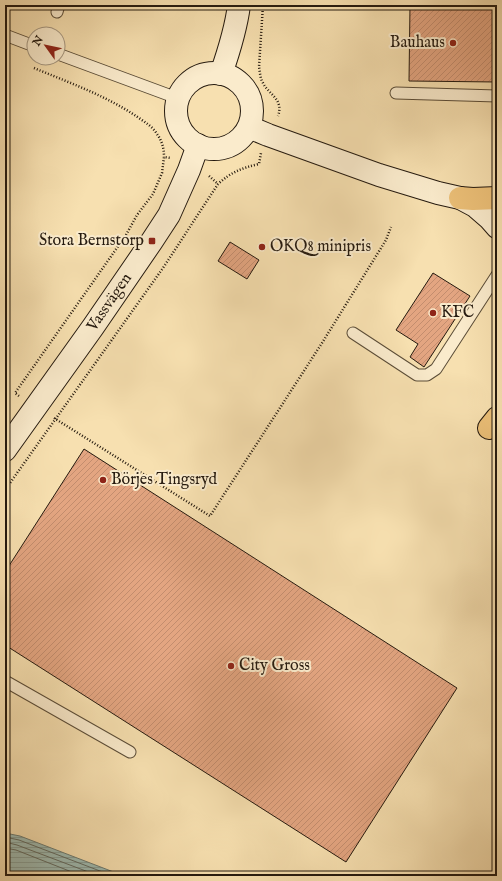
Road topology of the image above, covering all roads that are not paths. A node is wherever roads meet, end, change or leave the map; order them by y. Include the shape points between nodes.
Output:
1 (239, 5) edge
2 (5, 35) edge
3 (26, 43) edge
4 (66, 57) edge
5 (221, 74) junction
6 (396, 93) dead end
7 (497, 96) edge
8 (177, 98) junction
9 (249, 127) junction
10 (195, 154) junction
11 (460, 198) junction
12 (497, 198) edge
13 (497, 227) edge
14 (497, 275) edge
15 (353, 334) dead end
16 (5, 450) edge
17 (5, 681) edge
18 (130, 752) dead end

1 - 5 street via 231,45
2 - 3 lane
4 - 8 lane
5 - 8 street via 214,72 198,75 184,86
5 - 9 street via 238,80 247,90 252,106
6 - 7 lane
8 - 10 street via 177,124
9 - 10 street via 237,143 225,149 206,149
9 - 11 street via 380,175
10 - 16 street, Vassvägen via 169,215
11 - 12 highway
11 - 13 street via 475,206
14 - 15 lane via 436,369 427,375 417,375
17 - 18 lane

